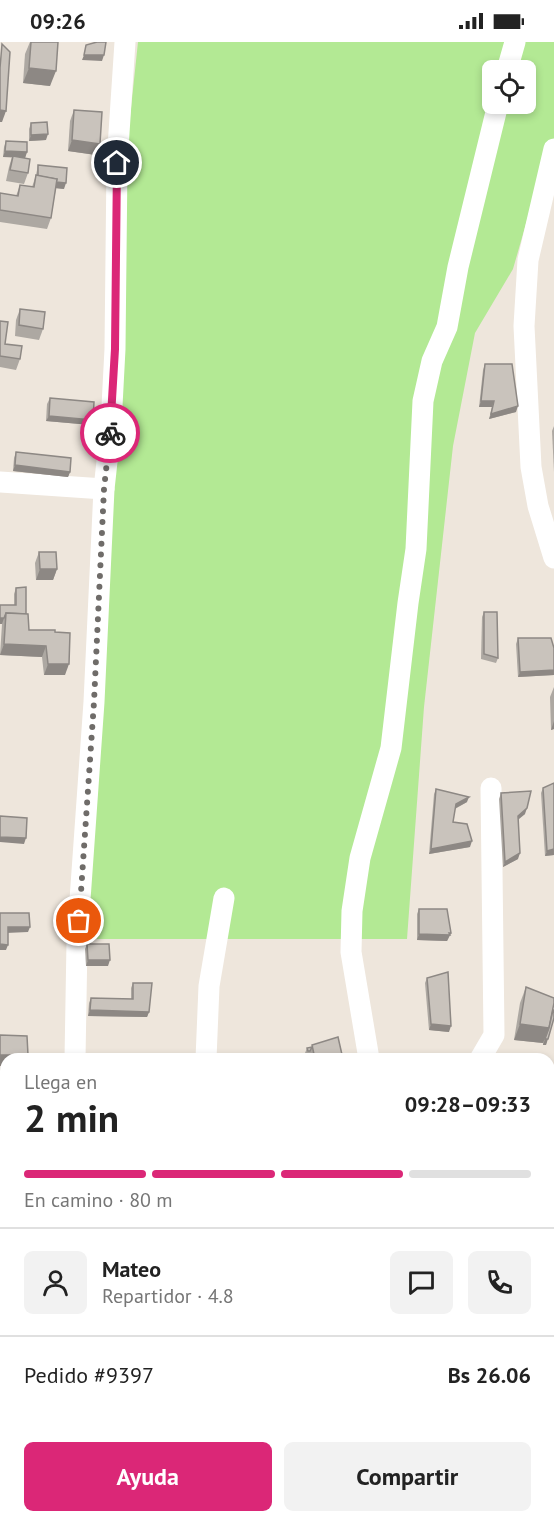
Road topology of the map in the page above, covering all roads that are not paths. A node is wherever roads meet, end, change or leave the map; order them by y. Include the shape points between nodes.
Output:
1 (125, 42) edge
2 (515, 42) edge
3 (510, 60) edge
4 (496, 114) edge
5 (554, 149) edge
6 (0, 482) edge
7 (104, 489) junction
8 (554, 558) edge
9 (491, 788) dead end
10 (224, 898) dead end
11 (75, 1053) edge
12 (206, 1053) edge
13 (368, 1053) edge
14 (484, 1053) edge

1 - 7 street via 117,163 115,349
2 - 3 street
4 - 13 street via 447,327 432,361 423,401 416,549 391,748 360,858 352,911 351,952
5 - 8 street via 528,260 524,326 531,467
6 - 7 street
7 - 11 street via 77,942
9 - 14 street via 494,1035
10 - 12 street via 209,986

